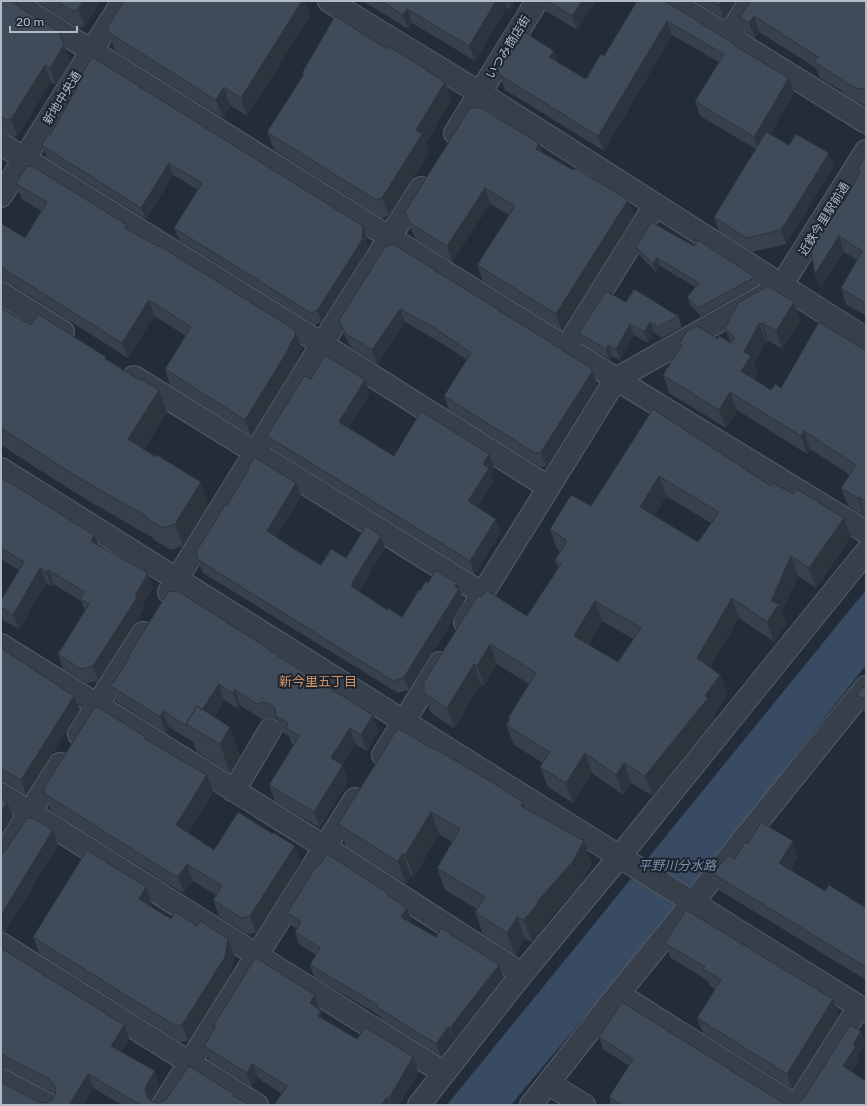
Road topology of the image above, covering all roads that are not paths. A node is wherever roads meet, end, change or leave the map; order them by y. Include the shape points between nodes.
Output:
1 (12, 1) edge
2 (123, 1) edge
3 (328, 1) edge
4 (537, 1) edge
5 (671, 1) edge
6 (750, 1) edge
7 (728, 37) junction
8 (92, 51) junction
9 (480, 93) junction
10 (866, 122) edge
11 (1, 144) edge
12 (866, 151) edge
13 (443, 152) edge
14 (24, 159) junction
15 (431, 172) edge
16 (1, 196) edge
17 (654, 205) junction
18 (390, 238) junction
19 (781, 286) junction
20 (1, 293) edge
21 (866, 339) edge
22 (81, 344) edge
23 (322, 344) junction
24 (566, 348) junction
25 (114, 365) edge
26 (616, 379) junction
27 (255, 453) junction
28 (1, 469) edge
29 (548, 488) junction
30 (866, 532) edge
31 (866, 552) edge
32 (177, 580) junction
33 (483, 594) junction
34 (1, 645) edge
35 (866, 687) edge
36 (97, 706) junction
37 (404, 722) junction
38 (270, 730) dead end
39 (234, 791) junction
40 (1, 794) edge
41 (30, 812) junction
42 (325, 847) junction
43 (620, 856) junction
44 (1, 858) edge
45 (694, 902) junction
46 (1, 944) edge
47 (256, 955) junction
48 (522, 974) junction
49 (618, 994) junction
50 (862, 1009) edge
51 (189, 1063) junction
52 (444, 1073) junction
53 (1, 1080) edge
54 (549, 1084) junction
55 (49, 1105) edge
56 (162, 1105) edge
57 (257, 1105) edge
58 (419, 1105) edge
59 (531, 1105) edge
60 (584, 1105) edge
61 (794, 1105) edge
62 (797, 1105) edge

1 - 8 street
2 - 8 street, 新地中央通
3 - 9 street
4 - 9 street, いつみ商店街
5 - 7 street
6 - 7 street
7 - 10 street
8 - 14 street, 新地中央通
8 - 18 street
9 - 13 street, いつみ商店街
9 - 17 street
11 - 14 street
12 - 19 street, 近鉄今里駅前通
14 - 16 street, 新地中央通
14 - 23 street
15 - 18 street
17 - 19 street
17 - 24 street
18 - 23 street
18 - 24 street
19 - 21 street
19 - 26 street
20 - 22 street
23 - 27 street
23 - 29 street
24 - 26 street
25 - 27 street
26 - 29 street
26 - 30 street
27 - 32 street
27 - 33 street
28 - 32 street
29 - 33 street
31 - 43 street
32 - 36 street
32 - 37 street
33 - 37 street
34 - 36 street
35 - 45 street
36 - 39 street
36 - 41 street
37 - 42 street
37 - 43 street
38 - 39 street
39 - 42 street
40 - 41 street
41 - 44 street
41 - 47 street
42 - 47 street
42 - 48 street
43 - 45 street
43 - 48 street
45 - 49 street
45 - 50 street
46 - 51 street
47 - 51 street
47 - 52 street
48 - 52 street
49 - 54 street
49 - 61 street
50 - 62 street
51 - 56 street
51 - 57 street
52 - 58 street
53 - 55 street
54 - 59 street
54 - 60 street

